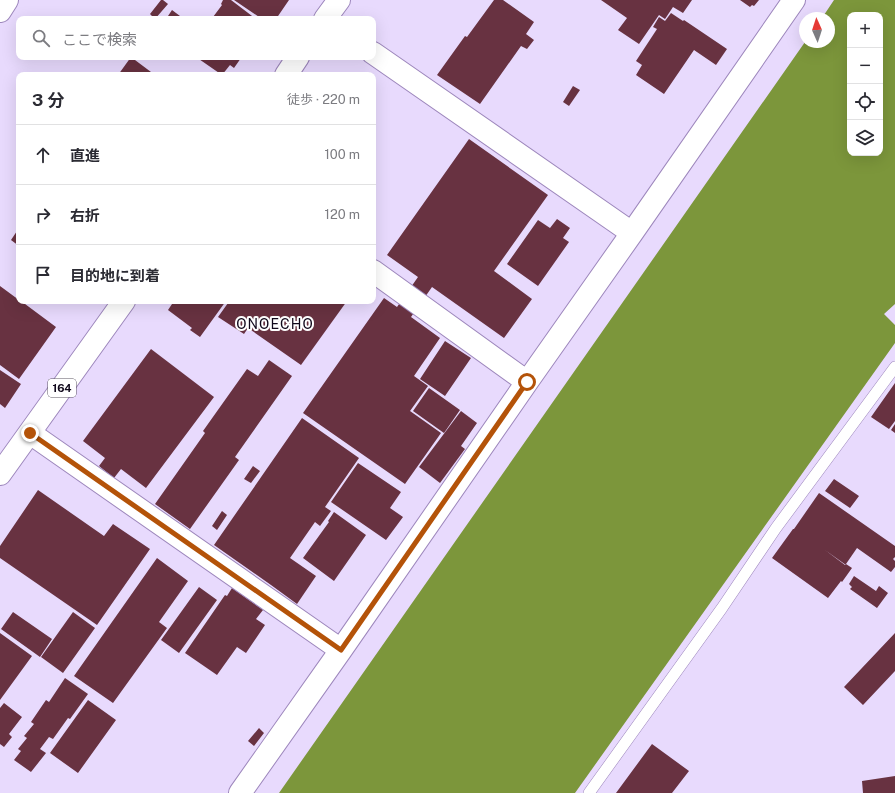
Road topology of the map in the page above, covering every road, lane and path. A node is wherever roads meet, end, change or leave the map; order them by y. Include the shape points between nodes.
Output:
1 (7, 0) edge
2 (339, 0) edge
3 (794, 0) edge
4 (0, 12) edge
5 (327, 16) edge
6 (376, 56) edge
7 (296, 60) edge
8 (288, 72) edge
9 (632, 233) junction
10 (376, 273) edge
11 (122, 304) edge
12 (895, 367) edge
13 (527, 382) junction
14 (30, 433) junction
15 (0, 474) edge
16 (341, 650) junction
17 (240, 793) edge
18 (589, 793) edge

1 - 4 main road
2 - 5 main road
3 - 9 main road
6 - 9 main road
7 - 8 main road
9 - 13 main road
10 - 13 main road
11 - 14 main road, 164
12 - 18 lane via 776,528
13 - 16 main road
14 - 15 main road, 164
14 - 16 main road
16 - 17 main road

